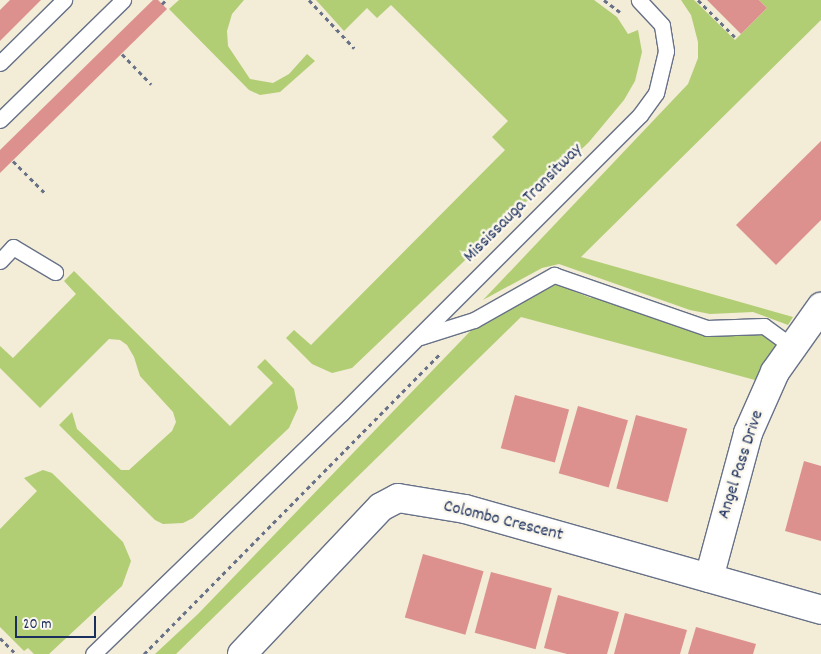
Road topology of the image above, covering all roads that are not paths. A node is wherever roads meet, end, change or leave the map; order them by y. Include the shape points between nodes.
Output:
1 (64, 0) edge
2 (123, 0) edge
3 (639, 0) edge
4 (0, 63) edge
5 (0, 120) edge
6 (0, 261) edge
7 (55, 272) dead end
8 (821, 307) edge
9 (417, 338) junction
10 (792, 346) junction
11 (708, 578) junction
12 (821, 610) edge
13 (93, 654) edge
14 (242, 654) edge

1 - 4 lane
2 - 5 lane
3 - 9 lane, Mississauga Transitway via 662,25 666,51 656,93 640,115
6 - 7 lane via 13,247
8 - 10 street, Angel Pass Drive
9 - 10 lane via 474,320 554,275 707,328 764,326
9 - 13 lane, Mississauga Transitway
10 - 11 street, Angel Pass Drive via 775,372 748,434
11 - 12 street, Colombo Crescent
11 - 14 street, Colombo Crescent via 465,509 398,498 381,507

